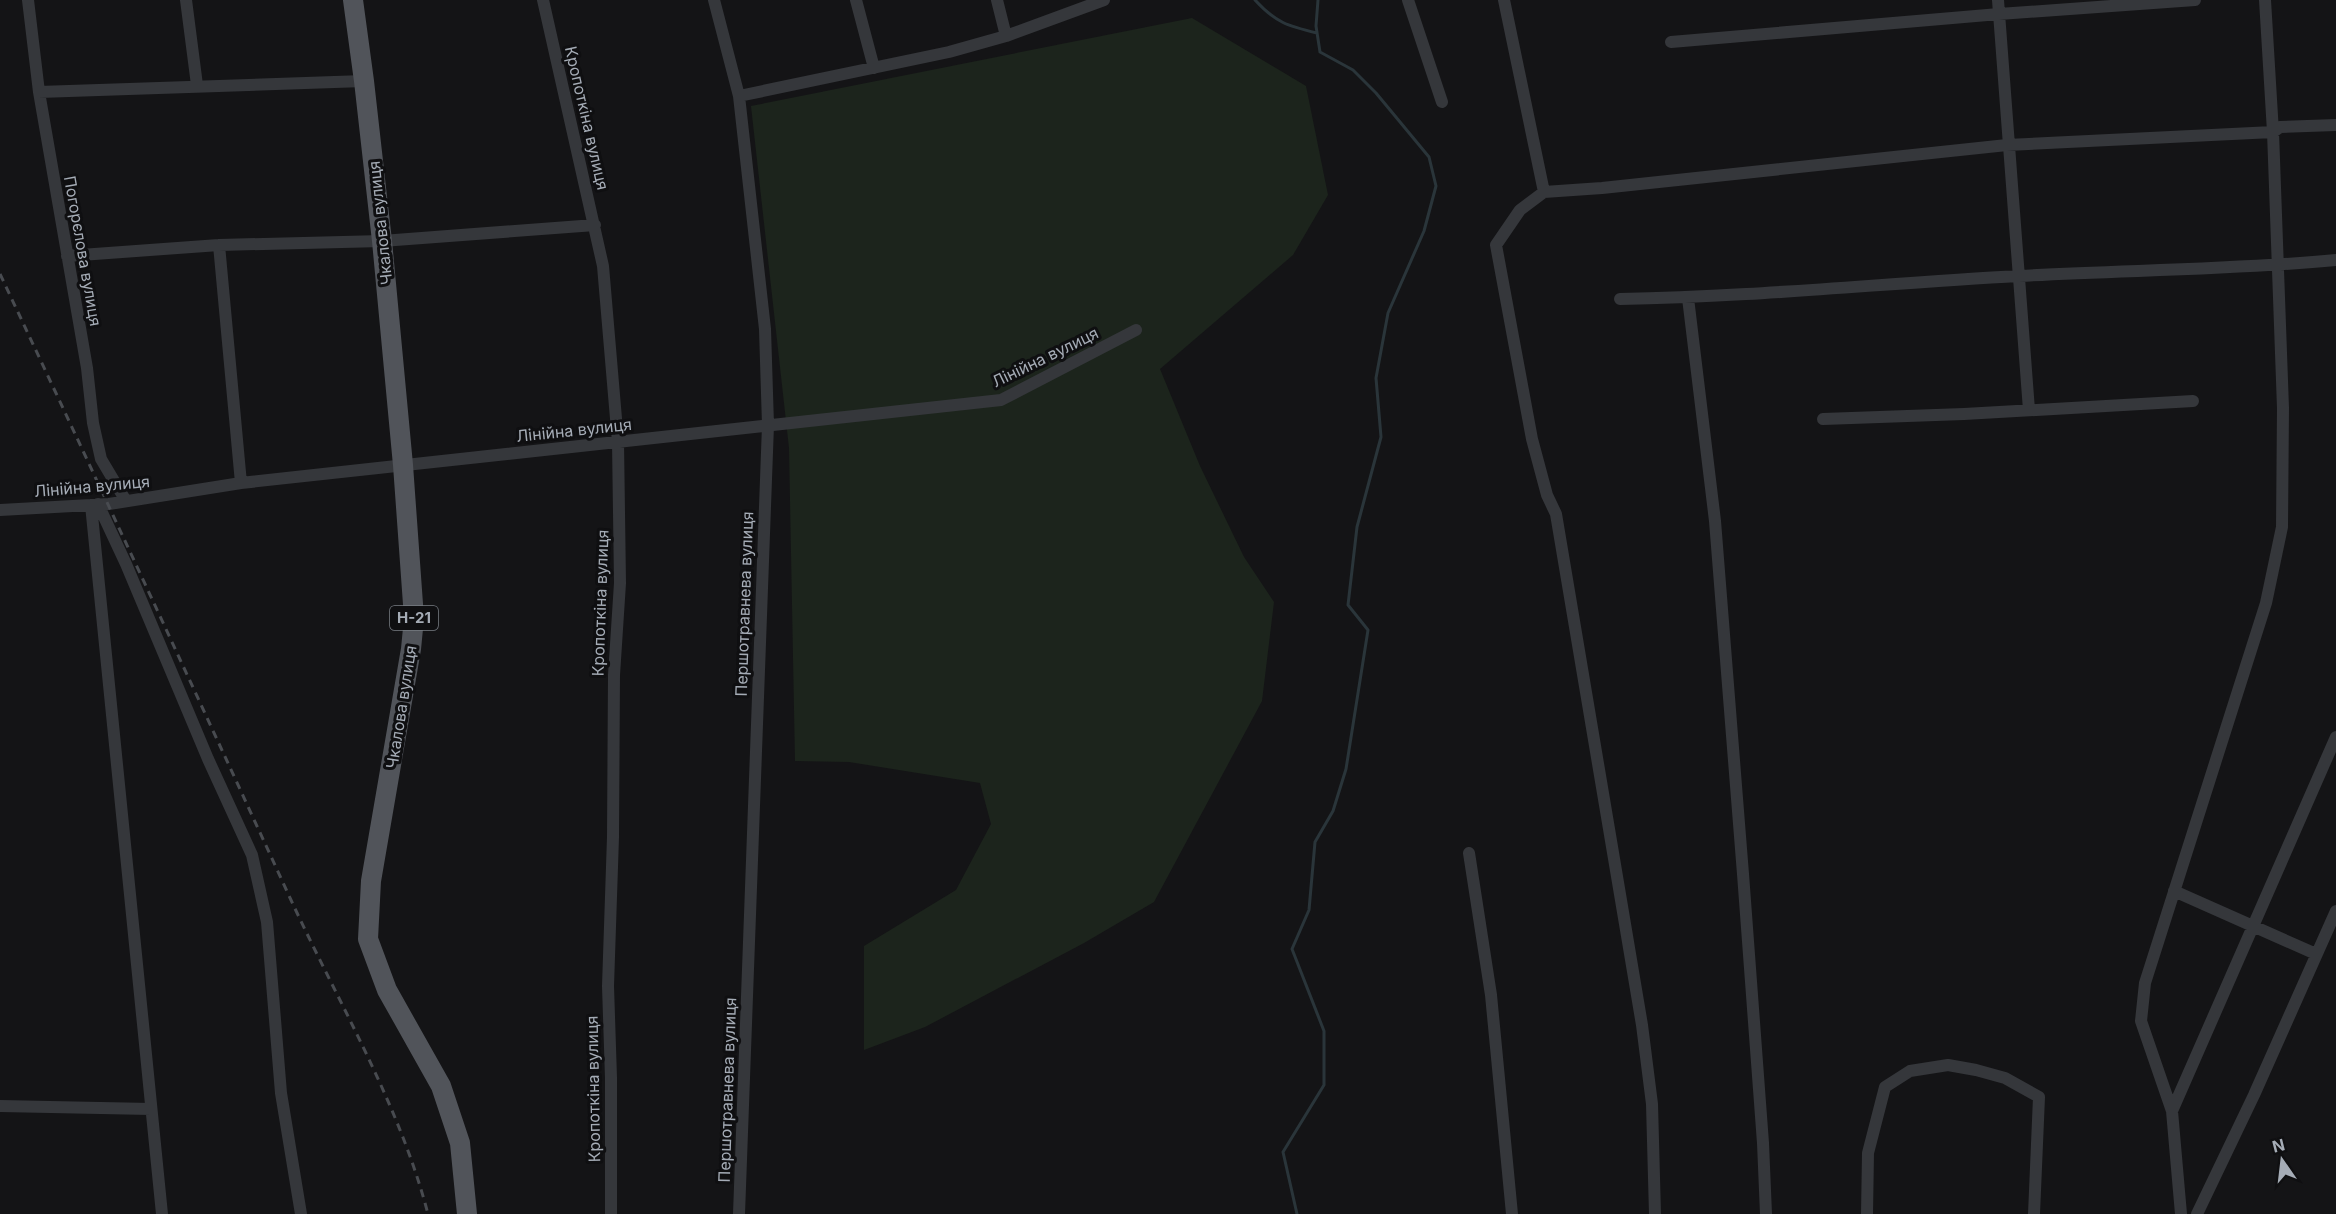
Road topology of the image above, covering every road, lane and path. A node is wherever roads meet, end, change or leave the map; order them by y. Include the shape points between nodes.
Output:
1 (28, 0) edge
2 (186, 0) edge
3 (353, 0) edge
4 (543, 0) edge
5 (714, 0) edge
6 (856, 0) edge
7 (997, 0) edge
8 (1104, 0) edge
9 (1408, 0) edge
10 (1504, 0) edge
11 (1998, 0) edge
12 (2195, 0) edge
13 (2265, 0) edge
14 (1999, 14) junction
15 (1006, 36) junction
16 (1671, 42) dead end
17 (874, 68) junction
18 (364, 81) junction
19 (197, 85) junction
20 (39, 92) junction
21 (739, 96) junction
22 (1442, 102) dead end
23 (2336, 125) edge
24 (2273, 132) junction
25 (2007, 145) junction
26 (1544, 192) junction
27 (594, 225) junction
28 (382, 241) junction
29 (219, 245) junction
30 (67, 256) junction
31 (2336, 260) edge
32 (2278, 266) junction
33 (2019, 275) junction
34 (1688, 298) junction
35 (1620, 299) dead end
36 (1136, 330) dead end
37 (2193, 401) dead end
38 (2029, 410) junction
39 (1824, 419) dead end
40 (768, 425) junction
41 (618, 442) junction
42 (403, 465) junction
43 (241, 483) junction
44 (126, 501) junction
45 (95, 504) junction
46 (0, 510) edge
47 (2336, 736) edge
48 (1469, 853) dead end
49 (2174, 891) junction
50 (2336, 911) edge
51 (2253, 927) junction
52 (2316, 954) junction
53 (0, 1106) edge
54 (151, 1109) junction
55 (2172, 1111) junction
56 (162, 1214) edge
57 (301, 1214) edge
58 (466, 1214) edge
59 (611, 1214) edge
60 (739, 1214) edge
61 (1512, 1214) edge
62 (1655, 1214) edge
63 (1766, 1214) edge
64 (1867, 1214) edge
65 (2034, 1214) edge
66 (2181, 1214) edge
67 (2197, 1214) edge

1 - 20 street, Погорєлова вулиця
2 - 19 street
3 - 18 main road, Чкалова вулиця / Н-21
4 - 27 street, Кропоткіна вулиця
5 - 21 street, Першотравнева вулиця
6 - 17 street
7 - 15 street
8 - 15 street
9 - 22 street
10 - 26 street
11 - 14 street
12 - 14 street
13 - 24 street
14 - 16 street
14 - 25 street
15 - 17 street
17 - 21 street
18 - 19 street
18 - 28 main road, Чкалова вулиця / Н-21
19 - 20 street
20 - 30 street, Погорєлова вулиця
21 - 40 street, Першотравнева вулиця via 765,329
23 - 24 street via 2280,127
24 - 25 street
24 - 32 street
25 - 26 street
25 - 33 street
26 - 62 street via 1520,210 1496,245 1532,439 1556,514 1641,1025 1652,1104
27 - 28 street
27 - 41 street, Кропоткіна вулиця via 603,266
28 - 29 street
28 - 42 main road, Чкалова вулиця / Н-21
29 - 30 street
29 - 43 street
30 - 44 street, Погорєлова вулиця via 101,459
31 - 32 street
32 - 33 street
32 - 49 street via 2282,526 2266,603
33 - 34 street
33 - 38 street
34 - 35 street
34 - 63 street via 1716,532
36 - 40 street, Лінійна вулиця via 1001,400
37 - 38 street
38 - 39 street
40 - 41 street, Лінійна вулиця
40 - 60 street, Першотравнева вулиця
41 - 42 street, Лінійна вулиця
41 - 59 street, Кропоткіна вулиця via 620,583 614,675 608,976
42 - 43 street, Лінійна вулиця
42 - 58 main road, Чкалова вулиця / Н-21 via 414,618 370,881 368,939 387,990 441,1086 460,1143
43 - 44 street, Лінійна вулиця
44 - 45 street, Лінійна вулиця
45 - 46 street, Лінійна вулиця
45 - 54 street
45 - 57 street via 126,564 252,855 267,922 281,1093
47 - 51 street
48 - 61 street via 1491,995
49 - 51 street
49 - 55 street via 2145,983 2141,1021
50 - 52 street
51 - 52 street
51 - 55 street
52 - 67 street
53 - 54 street
54 - 56 street
55 - 66 street
64 - 65 street via 1868,1153 1885,1087 1910,1071 1948,1065 2005,1078 2039,1097

